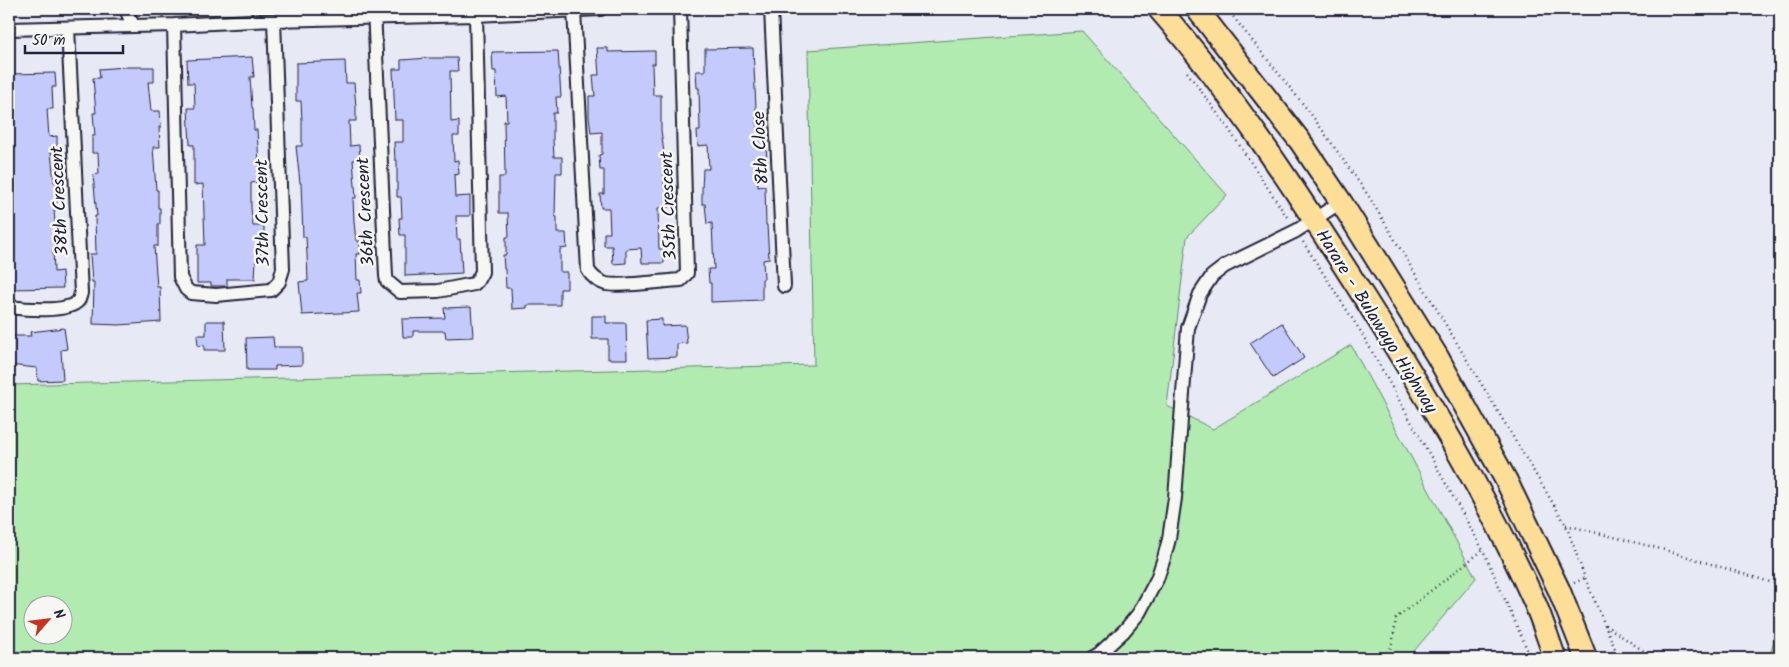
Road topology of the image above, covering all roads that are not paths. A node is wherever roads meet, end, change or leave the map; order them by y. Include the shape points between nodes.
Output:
1 (126, 9) edge
2 (600, 9) edge
3 (680, 9) edge
4 (771, 9) edge
5 (1197, 9) edge
6 (574, 10) edge
7 (374, 13) edge
8 (476, 15) junction
9 (1154, 16) edge
10 (274, 20) junction
11 (174, 25) junction
12 (132, 26) junction
13 (68, 28) junction
14 (9, 29) edge
15 (1341, 202) junction
16 (1314, 219) junction
17 (784, 286) dead end
18 (9, 307) edge
19 (1092, 658) edge
20 (1556, 658) edge
21 (1586, 658) edge

1 - 12 street
2 - 6 street
3 - 6 street, 35th Crescent via 688,270 681,280 616,284 599,281 588,270
4 - 17 street, 8th Close
5 - 15 highway, Harare - Bulawayo Highway via 1294,133
6 - 8 street
7 - 8 street
7 - 8 street, 36th Crescent via 386,276 387,281 400,292 438,291 474,284 482,272
7 - 10 street
9 - 16 highway, Harare - Bulawayo Highway via 1193,50 1237,107
10 - 11 street
10 - 11 street, 37th Crescent via 282,276 271,290 216,295 191,293 180,277
11 - 12 street
12 - 13 street
13 - 14 street
13 - 18 street, 38th Crescent via 81,293 78,301 70,306 40,310
15 - 16 street
15 - 21 highway, Harare - Bulawayo Highway via 1474,419 1540,549
16 - 19 street via 1225,266 1212,276 1200,294 1188,328 1175,498 1164,558 1139,614
16 - 20 highway, Harare - Bulawayo Highway via 1397,348 1477,489 1534,602

